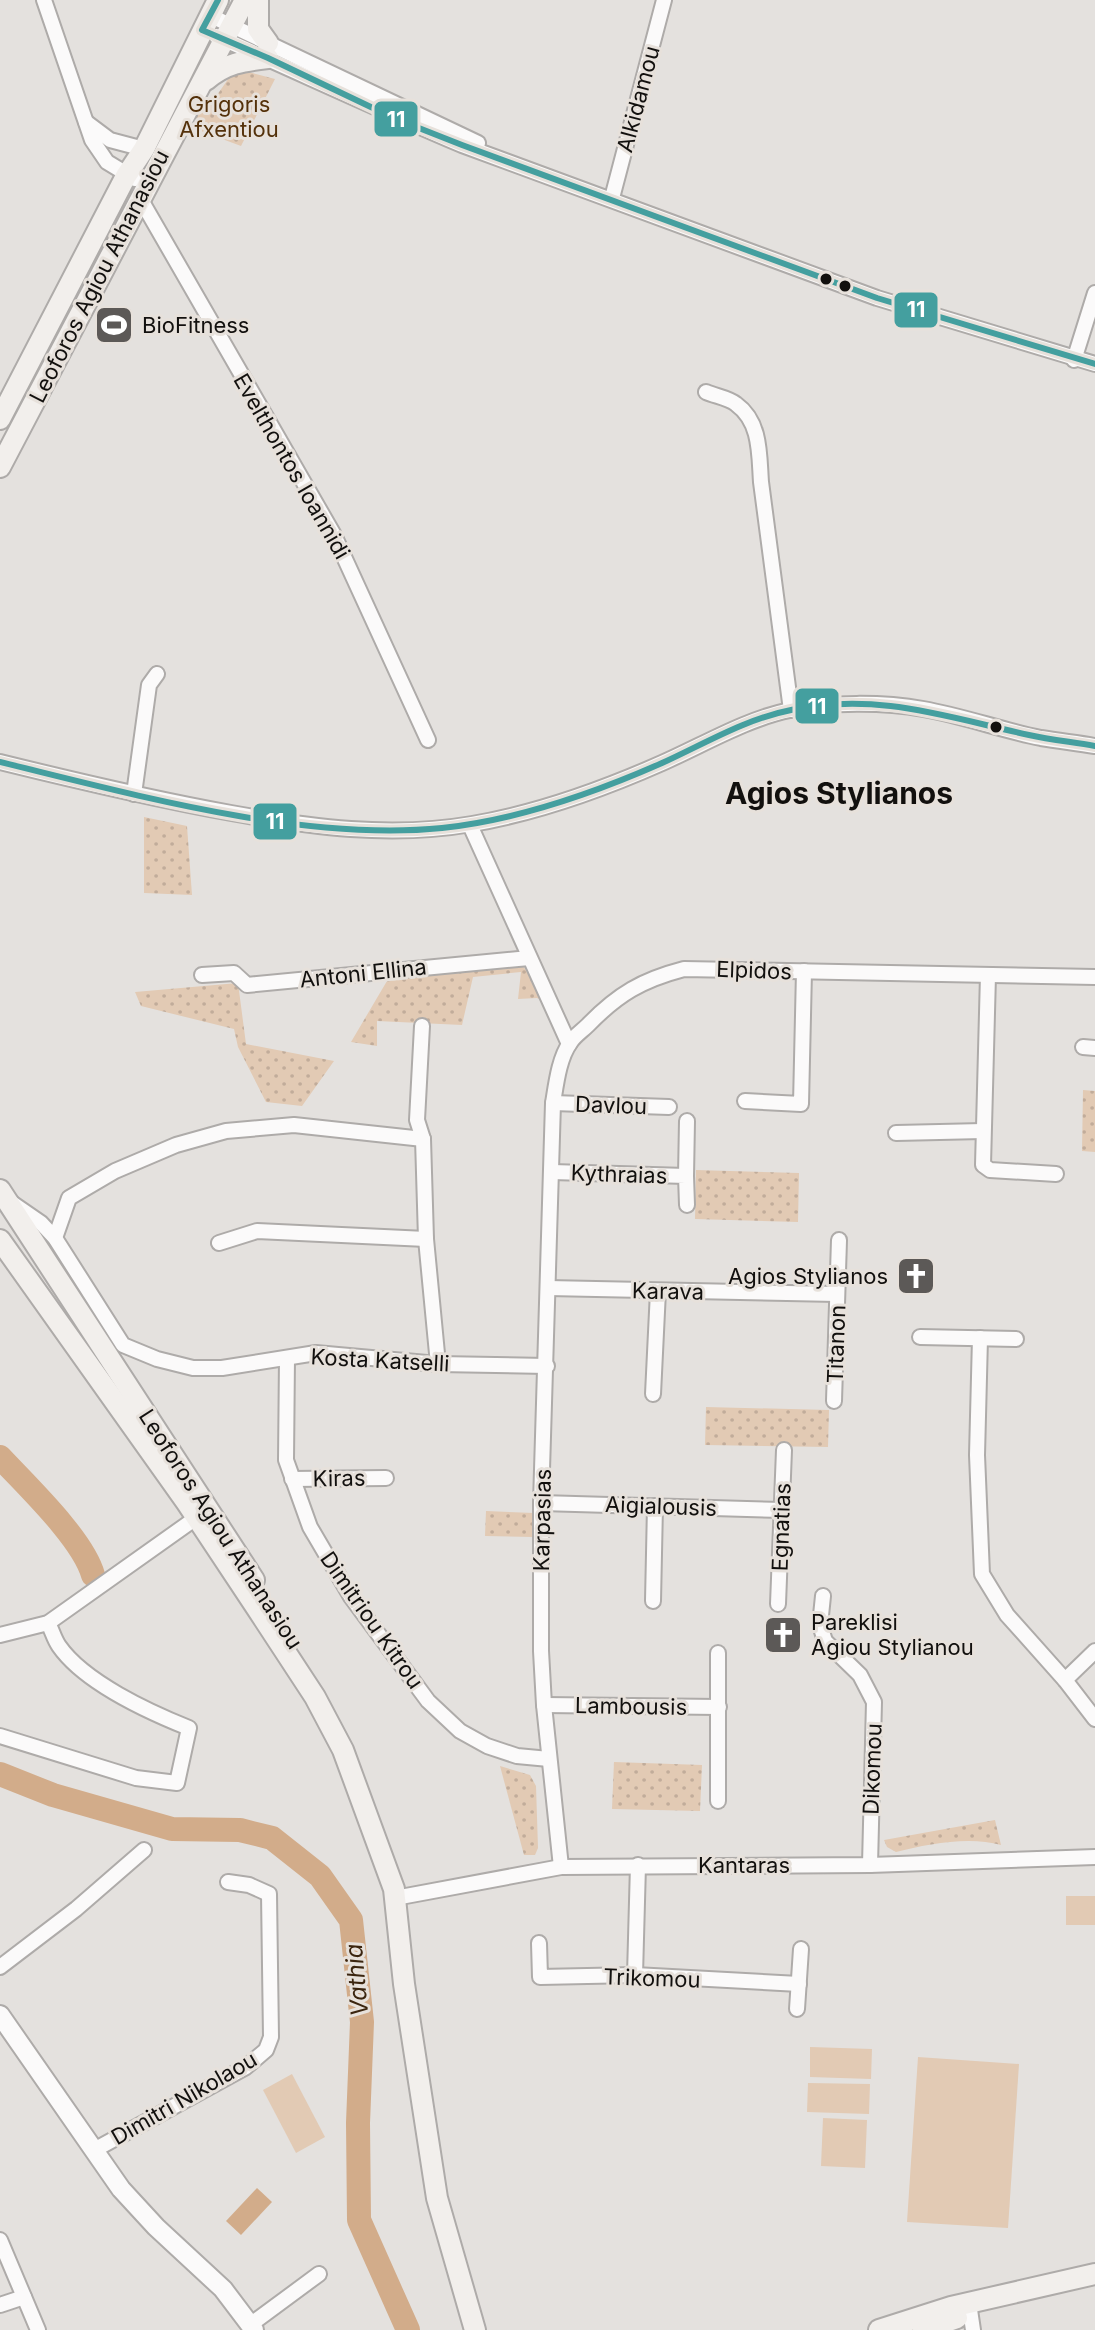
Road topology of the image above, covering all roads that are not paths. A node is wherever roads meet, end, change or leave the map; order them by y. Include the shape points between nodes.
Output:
1 (44, 0) edge
2 (245, 0) edge
3 (258, 0) edge
4 (664, 0) edge
5 (210, 15) edge
6 (228, 34) junction
7 (268, 51) junction
8 (200, 85) junction
9 (85, 122) junction
10 (144, 149) junction
11 (126, 176) junction
12 (144, 192) junction
13 (612, 198) junction
14 (1095, 293) edge
15 (1074, 360) junction
16 (1095, 364) edge
17 (706, 392) dead end
18 (0, 419) edge
19 (0, 467) edge
20 (157, 674) dead end
21 (791, 710) junction
22 (428, 740) dead end
23 (1095, 746) edge
24 (0, 762) edge
25 (134, 794) junction
26 (470, 825) junction
27 (529, 958) junction
28 (804, 971) junction
29 (202, 975) dead end
30 (988, 975) junction
31 (1095, 977) edge
32 (422, 1026) dead end
33 (569, 1044) junction
34 (745, 1101) dead end
35 (553, 1103) junction
36 (669, 1107) dead end
37 (687, 1121) dead end
38 (983, 1131) junction
39 (896, 1133) dead end
40 (423, 1139) junction
41 (552, 1172) junction
42 (1056, 1174) dead end
43 (686, 1176) junction
44 (2, 1193) edge
45 (687, 1205) dead end
46 (55, 1238) junction
47 (426, 1239) junction
48 (0, 1240) edge
49 (839, 1240) dead end
50 (219, 1243) dead end
51 (548, 1288) junction
52 (658, 1291) junction
53 (837, 1294) junction
54 (920, 1337) dead end
55 (980, 1338) junction
56 (1016, 1339) dead end
57 (287, 1358) junction
58 (438, 1364) junction
59 (547, 1366) junction
60 (653, 1394) dead end
61 (834, 1401) dead end
62 (784, 1450) dead end
63 (386, 1478) dead end
64 (292, 1479) junction
65 (541, 1503) junction
66 (655, 1506) junction
67 (782, 1510) junction
68 (202, 1513) junction
69 (823, 1596) dead end
70 (653, 1601) dead end
71 (778, 1604) dead end
72 (48, 1623) junction
73 (0, 1635) edge
74 (1095, 1651) edge
75 (718, 1653) dead end
76 (1065, 1680) junction
77 (544, 1705) junction
78 (719, 1707) junction
79 (1095, 1719) edge
80 (0, 1736) edge
81 (549, 1759) junction
82 (718, 1801) dead end
83 (144, 1850) dead end
84 (1095, 1857) edge
85 (638, 1865) junction
86 (870, 1865) junction
87 (561, 1867) junction
88 (228, 1882) dead end
89 (395, 1894) junction
90 (539, 1943) dead end
91 (801, 1949) dead end
92 (0, 1967) edge
93 (635, 1975) junction
94 (799, 1984) junction
95 (797, 2009) dead end
96 (0, 2015) edge
97 (96, 2149) junction
98 (0, 2240) edge
99 (319, 2274) dead end
100 (1095, 2274) edge
101 (1095, 2285) edge
102 (24, 2297) junction
103 (0, 2305) edge
104 (971, 2315) edge
105 (252, 2328) edge
106 (38, 2330) edge
107 (475, 2330) edge
108 (879, 2330) edge
109 (923, 2330) edge

1 - 9 street
2 - 6 main road, Leoforos Agiou Athanasiou
3 - 7 main road via 258,29
4 - 13 street, Alkidamou
5 - 6 street
5 - 10 main road, Leoforos Agiou Athanasiou
6 - 7 street
6 - 8 main road, Leoforos Agiou Athanasiou
7 - 8 main road via 222,67
7 - 13 street via 438,121 509,161
8 - 12 main road, Leoforos Agiou Athanasiou
9 - 10 street via 110,140
9 - 11 street via 107,162
10 - 11 main road, Leoforos Agiou Athanasiou
11 - 12 street
11 - 18 main road, Leoforos Agiou Athanasiou
12 - 19 main road, Leoforos Agiou Athanasiou
12 - 22 street, Evelthontos Ioannidi via 179,270 334,535
13 - 15 street via 877,298
14 - 15 street
15 - 16 street
17 - 21 street via 736,403 754,425
20 - 25 street via 149,685
21 - 23 street via 897,705
21 - 26 street via 594,791
24 - 25 street
25 - 26 street via 298,826 360,831
26 - 27 street
27 - 29 street, Antoni Ellina via 247,985 234,973
27 - 33 street
28 - 30 street, Elpidos
28 - 33 street, Elpidos via 684,969 654,976 611,1002
28 - 34 street via 801,1104
30 - 31 street, Elpidos
30 - 38 street
32 - 40 street via 417,1120
33 - 35 street, Elpidos
35 - 36 street, Davlou
35 - 41 street, Elpidos
37 - 43 street, Kythraias
38 - 39 street
38 - 42 street via 983,1165 990,1170
40 - 46 street via 294,1125 226,1131 152,1155 69,1198
40 - 47 street
41 - 43 street, Kythraias
41 - 51 street, Karpasias
43 - 45 street, Kythraias
44 - 46 street, Kosta Katselli
44 - 68 main road, Leoforos Agiou Athanasiou
46 - 57 street, Kosta Katselli via 123,1345 193,1368
47 - 50 street via 257,1231
47 - 58 street
48 - 68 main road, Leoforos Agiou Athanasiou
49 - 53 street, Titanon
51 - 52 street, Karava
51 - 59 street, Karpasias
52 - 53 street, Karava
52 - 60 street
53 - 61 street, Titanon
54 - 55 street
55 - 56 street
55 - 76 street via 982,1574 1007,1615
57 - 58 street, Kosta Katselli via 316,1353
57 - 64 street, Dimitriou Kitrou via 286,1460
58 - 59 street, Kosta Katselli
59 - 65 street, Karpasias
62 - 67 street, Egnatias
63 - 64 street, Kiras
64 - 81 street, Dimitriou Kitrou via 310,1527 344,1585 428,1701 460,1731 487,1746
65 - 66 street, Aigialousis
65 - 77 street, Karpasias
66 - 67 street, Aigialousis
66 - 70 street
67 - 71 street, Egnatias
68 - 72 street
68 - 89 main road, Leoforos Agiou Athanasiou via 331,1726
69 - 86 street, Dikomou via 820,1625 825,1641 860,1675 874,1702
72 - 73 street
72 - 80 street via 59,1646 93,1678 189,1728 177,1783 136,1778
74 - 76 street
75 - 78 street
76 - 79 street
77 - 78 street, Lambousis
77 - 81 street, Karpasias
78 - 82 street
81 - 87 street, Karpasias
83 - 92 street
84 - 86 street, Kantaras
85 - 86 street, Kantaras
85 - 87 street, Kantaras
85 - 93 street
87 - 89 street, Kantaras
88 - 97 street, Dimitri Nikolaou via 269,1894 271,2037 266,2050 246,2067
89 - 107 main road, Leoforos Agiou Athanasiou via 437,2198
90 - 93 street, Trikomou via 540,1977
91 - 94 street
93 - 94 street, Trikomou
94 - 95 street
96 - 97 street
97 - 105 street via 121,2189 223,2289
98 - 102 street
99 - 105 street
100 - 104 main road
101 - 104 main road
102 - 103 street
102 - 106 street
104 - 108 main road
104 - 109 main road

